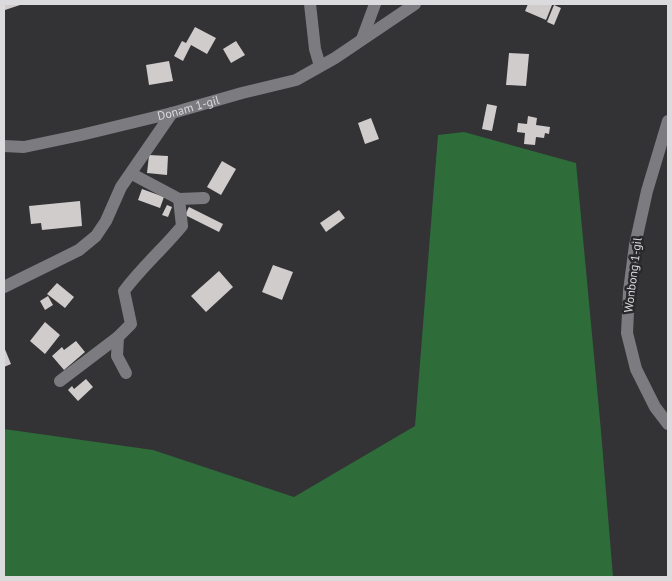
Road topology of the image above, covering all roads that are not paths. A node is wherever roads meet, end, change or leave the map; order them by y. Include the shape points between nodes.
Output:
1 (310, 4) edge
2 (375, 4) edge
3 (415, 4) edge
4 (362, 39) junction
5 (320, 66) junction
6 (172, 113) junction
7 (668, 120) edge
8 (4, 146) edge
9 (132, 174) junction
10 (204, 198) dead end
11 (179, 199) junction
12 (4, 287) edge
13 (118, 337) junction
14 (126, 373) dead end
15 (60, 380) dead end
16 (668, 424) edge

1 - 5 street
2 - 4 street
3 - 4 street
4 - 5 street, Donam 1-gil
5 - 6 street, Donam 1-gil via 296,80
6 - 8 street, Donam 1-gil via 24,147
6 - 9 street
7 - 16 street, Wonbong 1-gil via 635,246 628,333 636,369 655,407
9 - 11 street
9 - 12 street via 96,236 79,250
10 - 11 street
11 - 13 street via 182,226 124,291 131,324
13 - 14 street via 117,356
13 - 15 street

